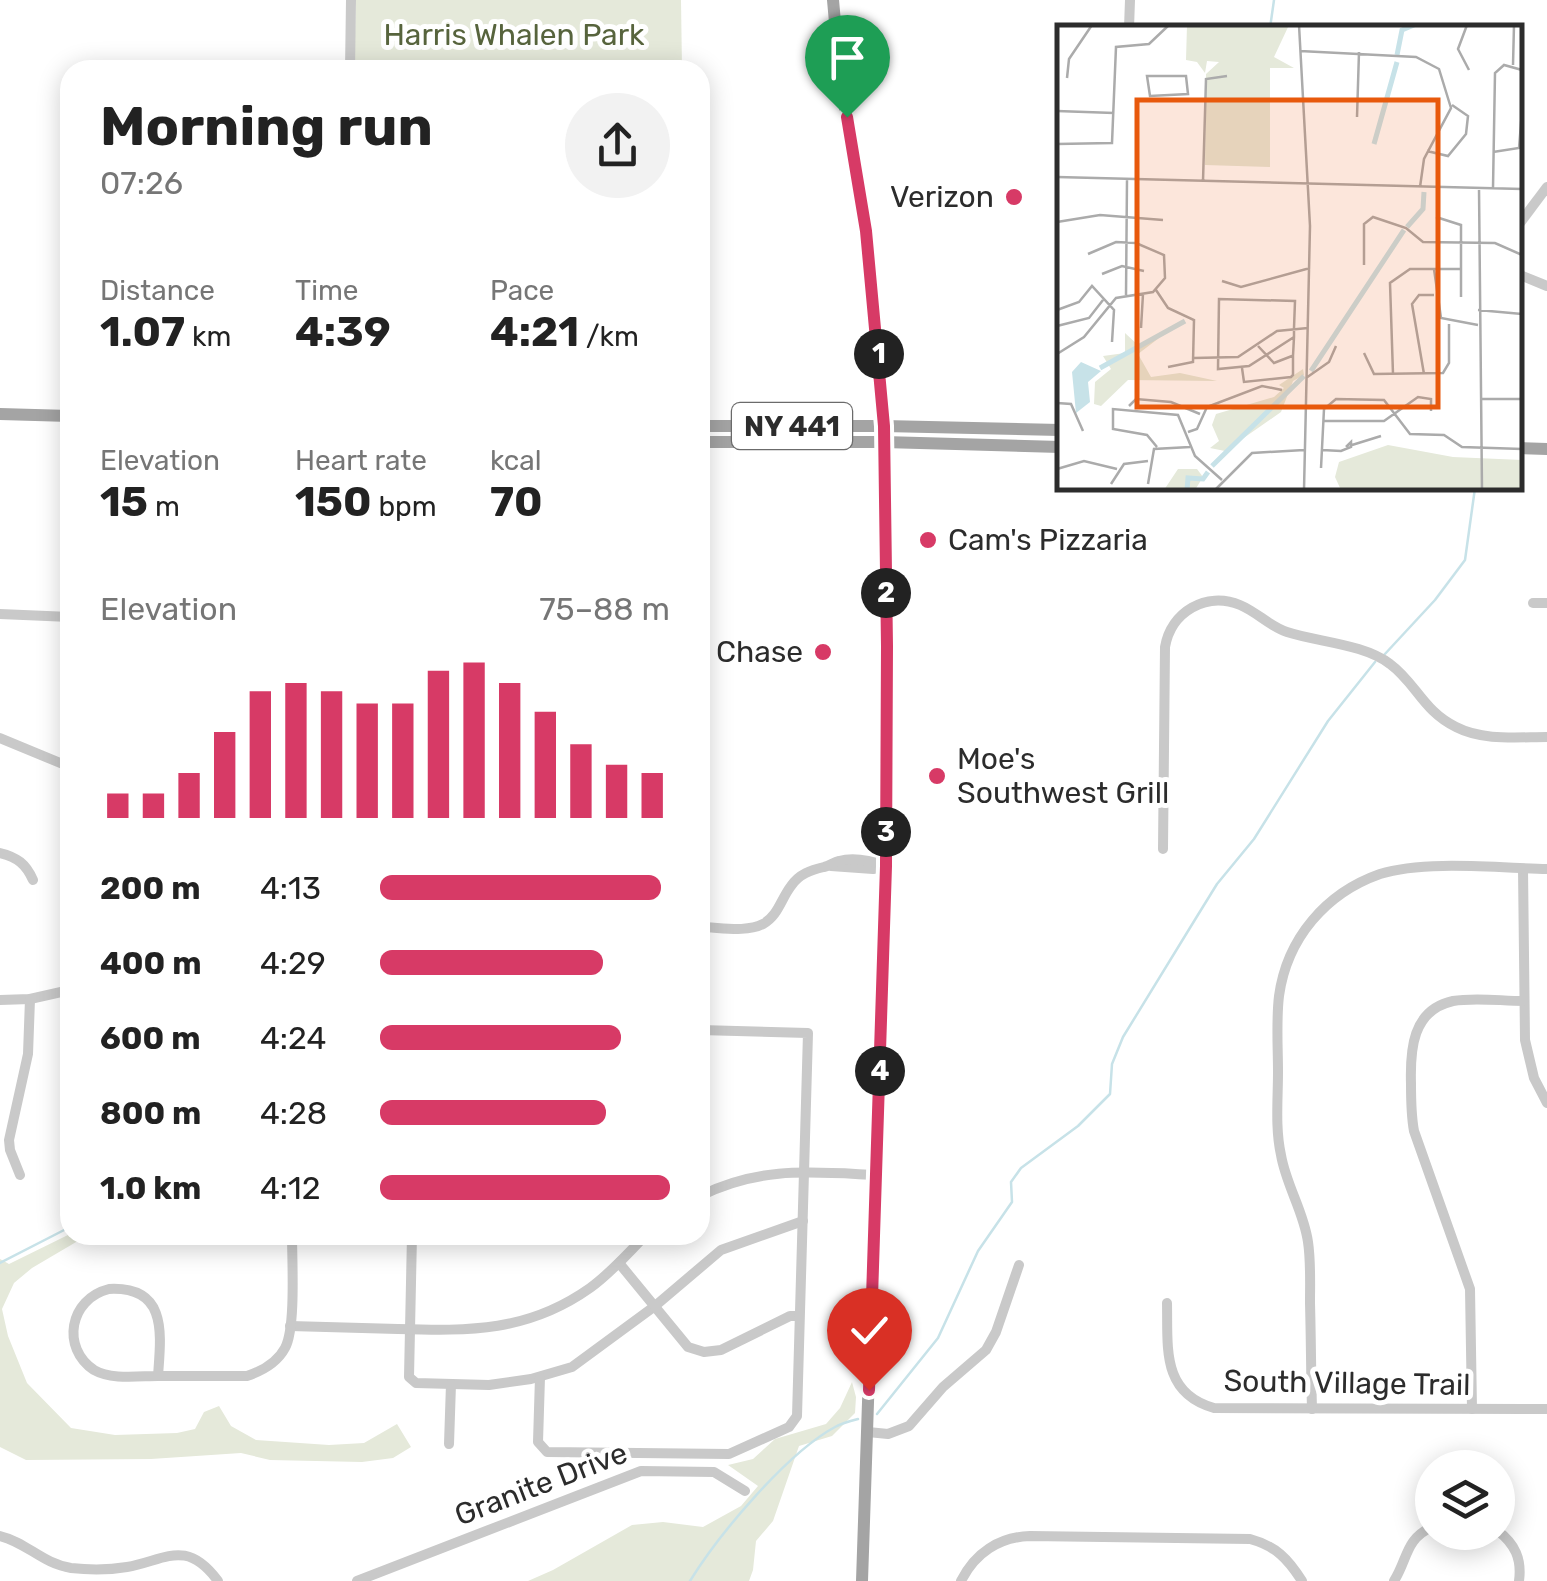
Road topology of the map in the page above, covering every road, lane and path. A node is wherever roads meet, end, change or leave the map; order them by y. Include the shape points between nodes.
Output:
1 (352, 0) edge
2 (833, 0) edge
3 (1130, 0) edge
4 (1129, 25) edge
5 (350, 60) edge
6 (1547, 187) edge
7 (1522, 219) edge
8 (1522, 276) edge
9 (1547, 286) edge
10 (0, 414) edge
11 (60, 416) edge
12 (710, 426) edge
13 (884, 426) junction
14 (1057, 430) edge
15 (710, 442) edge
16 (884, 442) junction
17 (1057, 447) edge
18 (1522, 448) edge
19 (1547, 449) edge
20 (1533, 603) dead end
21 (1547, 603) edge
22 (0, 614) edge
23 (60, 617) edge
24 (1547, 737) edge
25 (0, 738) edge
26 (60, 762) edge
27 (1163, 849) dead end
28 (0, 853) edge
29 (886, 866) junction
30 (1523, 869) junction
31 (1547, 869) edge
32 (33, 880) dead end
33 (710, 927) edge
34 (60, 992) edge
35 (30, 999) junction
36 (0, 1000) edge
37 (1524, 1002) junction
38 (710, 1030) edge
39 (1547, 1103) edge
40 (805, 1171) junction
41 (20, 1175) dead end
42 (876, 1175) junction
43 (710, 1192) edge
44 (803, 1221) junction
45 (292, 1245) edge
46 (412, 1245) edge
47 (636, 1245) edge
48 (619, 1263) junction
49 (1019, 1264) dead end
50 (1167, 1303) dead end
51 (655, 1306) junction
52 (798, 1316) junction
53 (290, 1326) junction
54 (409, 1329) junction
55 (158, 1376) junction
56 (540, 1377) junction
57 (451, 1384) junction
58 (1312, 1409) junction
59 (1472, 1409) junction
60 (1547, 1410) edge
61 (868, 1432) junction
62 (449, 1444) dead end
63 (745, 1490) dead end
64 (0, 1536) edge
65 (1415, 1538) edge
66 (1515, 1549) edge
67 (218, 1581) edge
68 (356, 1581) edge
69 (862, 1581) edge
70 (961, 1581) edge
71 (1302, 1581) edge
72 (1394, 1581) edge
73 (1519, 1581) edge

1 - 5 street
2 - 13 main road via 866,231
3 - 4 street
6 - 7 street
8 - 9 street
10 - 11 main road
12 - 13 main road, NY 441
13 - 14 main road, NY 441
13 - 16 main road
15 - 16 main road, NY 441
16 - 17 main road, NY 441
16 - 29 main road
18 - 19 main road
20 - 21 street
22 - 23 street
24 - 27 street via 1459,729 1381,658 1286,632 1237,604 1201,604 1171,626 1165,647
25 - 26 street
28 - 32 street via 21,861
29 - 33 street via 814,868 797,878 764,924
29 - 42 main road
30 - 31 street
30 - 37 street
30 - 58 street via 1427,867 1360,882 1323,908 1288,959 1278,1014 1278,1136 1310,1248
34 - 35 street
35 - 36 street
35 - 41 street via 28,1054 9,1140
37 - 39 street via 1529,1058
37 - 59 street via 1438,1006 1424,1018 1412,1047 1414,1131 1470,1289
38 - 40 street via 808,1033
40 - 42 street
40 - 43 street via 753,1176
40 - 44 street
42 - 61 main road
44 - 51 street via 721,1250
44 - 52 street
45 - 53 street
46 - 54 street
47 - 48 street
48 - 51 street
48 - 54 street via 572,1300 518,1322
49 - 61 street via 986,1350 909,1426
50 - 58 street, South Village Trail via 1172,1370 1192,1399 1214,1408
51 - 52 street via 688,1347 704,1352
51 - 56 street via 572,1367
52 - 56 street via 797,1416 789,1427 728,1454 548,1452 538,1442
53 - 54 street
53 - 55 street via 285,1348 258,1372
54 - 57 street via 409,1376 416,1383
55 - 55 street via 92,1369 74,1338 82,1304 118,1289 152,1304 160,1324
56 - 57 street
57 - 62 street
58 - 59 street, South Village Trail
59 - 60 street, South Village Trail
61 - 69 main road
63 - 68 street, Granite Drive via 714,1472 641,1471
64 - 67 street via 68,1567 121,1568 186,1556
65 - 72 street
66 - 73 street
70 - 71 street via 992,1546 1020,1536 1049,1536 1250,1539 1282,1553

